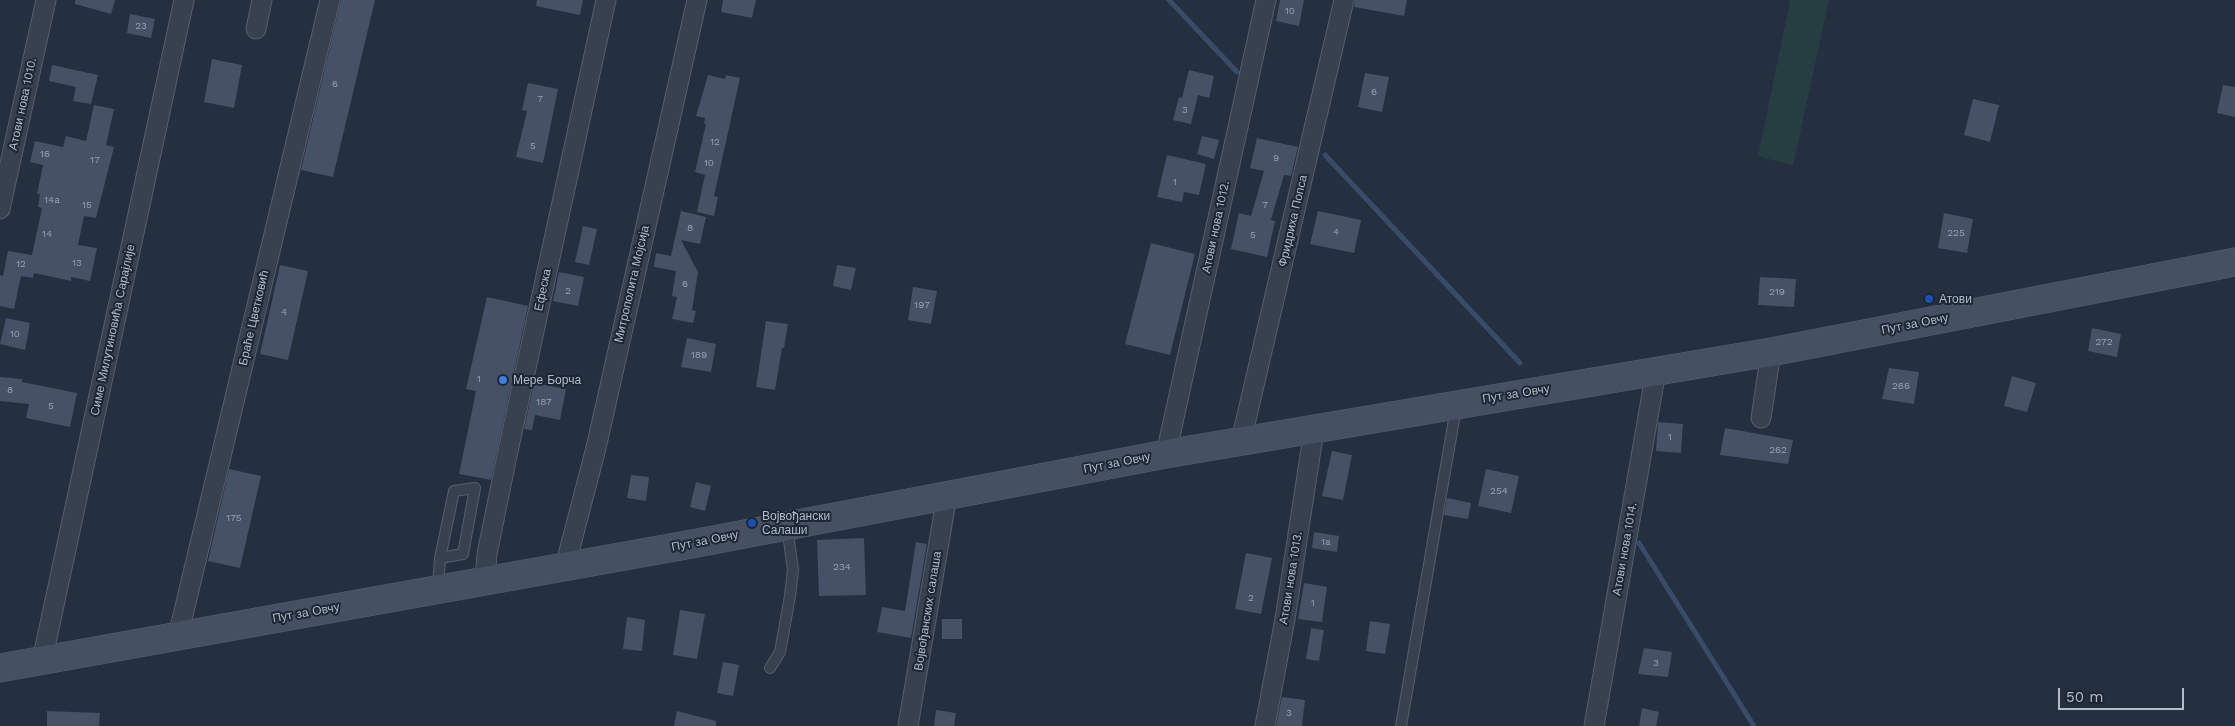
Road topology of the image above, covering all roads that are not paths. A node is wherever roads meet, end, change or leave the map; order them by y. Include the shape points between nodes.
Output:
1 (46, 0) edge
2 (184, 0) edge
3 (262, 0) edge
4 (330, 0) edge
5 (606, 0) edge
6 (698, 0) edge
7 (1266, 0) edge
8 (1344, 0) edge
9 (256, 30) dead end
10 (0, 209) edge
11 (2235, 262) edge
12 (1771, 352) junction
13 (1656, 371) junction
14 (1456, 404) junction
15 (1761, 418) dead end
16 (1314, 430) junction
17 (1241, 441) junction
18 (1166, 454) junction
19 (946, 495) junction
20 (786, 525) junction
21 (440, 558) junction
22 (565, 567) junction
23 (485, 580) junction
24 (438, 589) junction
25 (178, 636) junction
26 (42, 660) junction
27 (0, 668) edge
28 (770, 668) dead end
29 (908, 726) edge
30 (1265, 726) edge
31 (1400, 726) edge
32 (1594, 726) edge

1 - 10 street, Атови нова 1010.
2 - 26 street, Симе Милутиновића Сарајлије
3 - 9 street
4 - 25 street, Браће Цветковић
5 - 23 street, Ефеска via 508,451 487,554
6 - 22 street, Митрополита Мојсија via 596,448
7 - 18 street, Атови нова 1012.
8 - 17 street, Фридриха Попса
11 - 12 street, Пут за Овчу
12 - 13 street, Пут за Овчу
12 - 15 street
13 - 14 street, Пут за Овчу
13 - 32 street, Атови нова 1014.
14 - 16 street, Пут за Овчу
14 - 31 lane
16 - 17 street, Пут за Овчу
16 - 30 street, Атови нова 1013.
17 - 18 street, Пут за Овчу
18 - 19 street, Пут за Овчу
19 - 20 street, Пут за Овчу
19 - 29 street, Војвођанских салаша
20 - 22 street, Пут за Овчу
20 - 28 lane via 792,570 790,596 780,652
21 - 21 lane via 454,491 475,488 463,554
21 - 24 lane
22 - 23 street, Пут за Овчу
23 - 24 street, Пут за Овчу
24 - 25 street, Пут за Овчу
25 - 26 street, Пут за Овчу
26 - 27 street, Пут за Овчу

